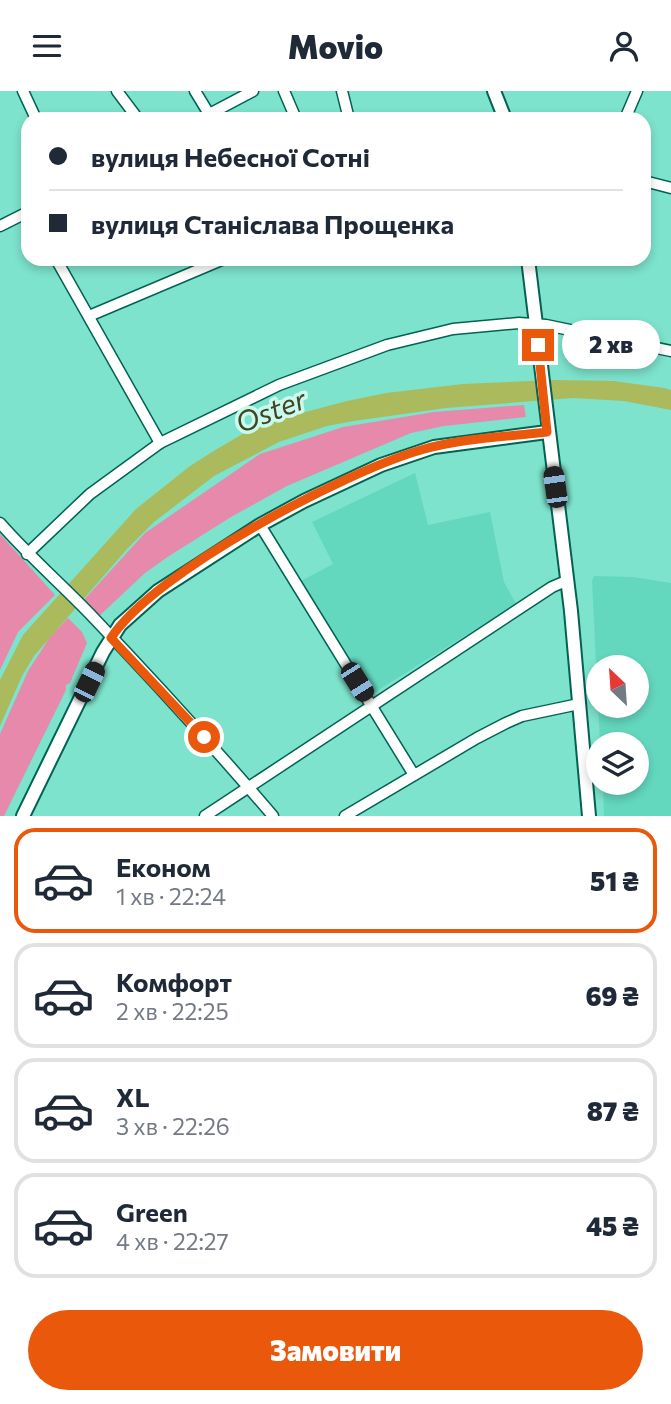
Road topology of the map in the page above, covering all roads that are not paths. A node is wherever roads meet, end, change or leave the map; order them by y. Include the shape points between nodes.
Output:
1 (23, 91) edge
2 (117, 91) edge
3 (195, 91) edge
4 (253, 91) edge
5 (284, 91) edge
6 (342, 91) edge
7 (494, 91) edge
8 (637, 91) edge
9 (33, 112) edge
10 (133, 112) edge
11 (203, 112) edge
12 (214, 112) edge
13 (293, 112) edge
14 (347, 112) edge
15 (502, 112) edge
16 (628, 112) edge
17 (651, 183) edge
18 (671, 188) edge
19 (21, 216) edge
20 (0, 226) edge
21 (60, 266) edge
22 (207, 266) edge
23 (529, 266) edge
24 (89, 316) junction
25 (536, 324) junction
26 (671, 352) edge
27 (547, 432) junction
28 (160, 443) junction
29 (0, 523) edge
30 (260, 525) junction
31 (27, 554) junction
32 (566, 581) junction
33 (111, 638) junction
34 (579, 704) junction
35 (372, 706) junction
36 (414, 775) junction
37 (248, 787) junction
38 (26, 814) edge
39 (205, 816) edge
40 (273, 816) edge
41 (345, 816) edge
42 (589, 816) edge

1 - 9 street
2 - 10 street
3 - 11 street
4 - 12 street
5 - 13 street
6 - 14 street
7 - 15 main road
8 - 16 street
17 - 18 street
19 - 20 street
21 - 24 street
22 - 24 street
23 - 25 main road
24 - 28 street
25 - 26 street
25 - 27 main road
25 - 28 street via 453,330 387,345 279,384
27 - 30 main road via 466,441 406,455
27 - 32 main road
28 - 31 street via 90,495
29 - 31 street
30 - 33 main road via 158,591
30 - 35 street
31 - 33 street
32 - 34 main road
32 - 35 street
33 - 37 street
33 - 38 main road
34 - 36 street via 522,716
34 - 42 main road
35 - 36 street
35 - 37 street
36 - 41 street
37 - 39 street
37 - 40 street

